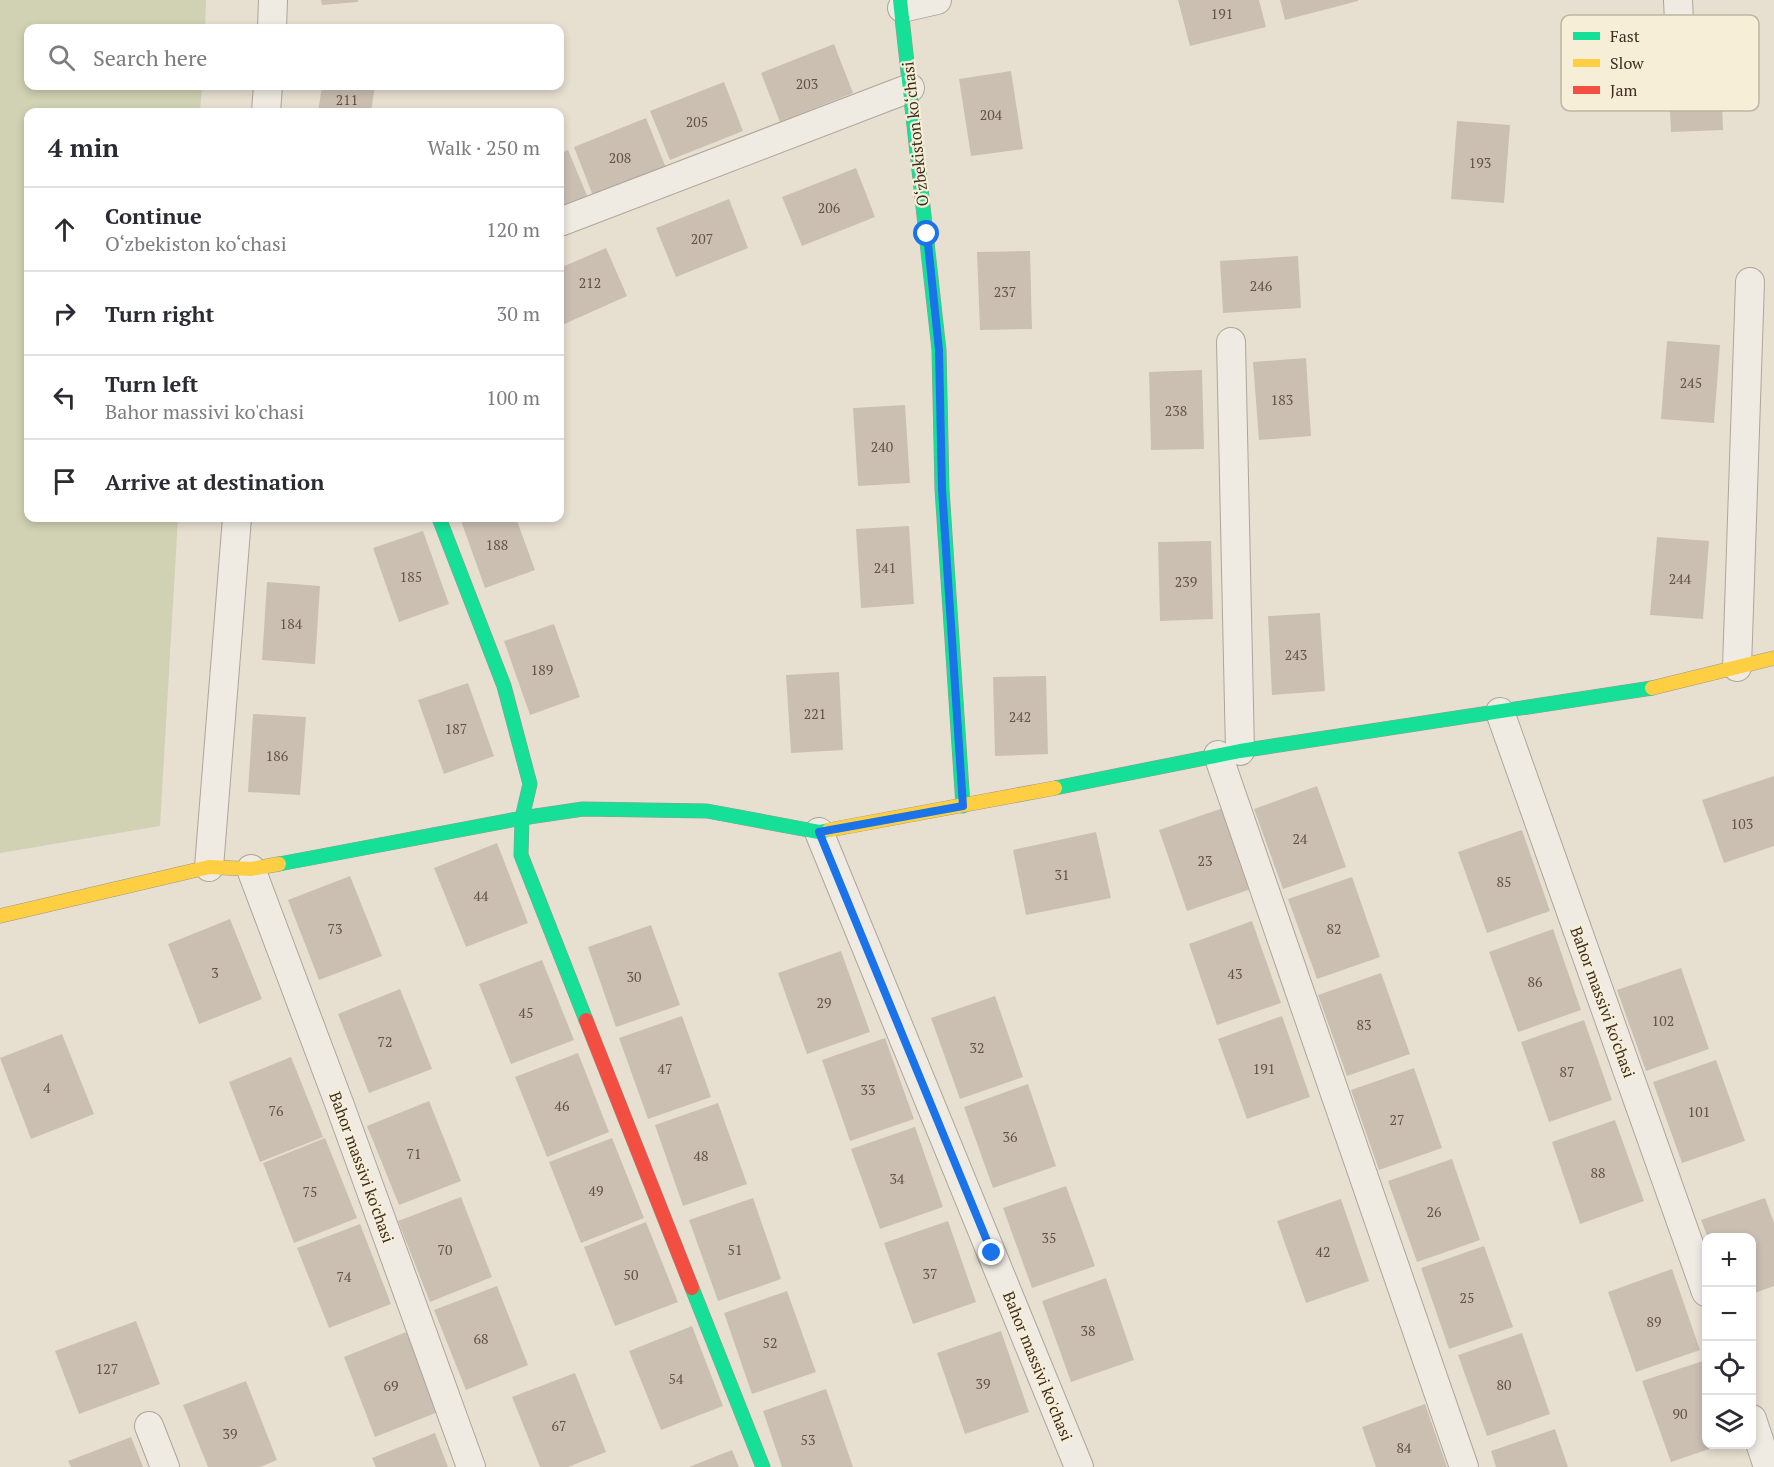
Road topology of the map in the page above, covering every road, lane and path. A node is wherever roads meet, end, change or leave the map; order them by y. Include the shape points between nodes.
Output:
1 (273, 0) edge
2 (937, 0) edge
3 (901, 4) edge
4 (272, 24) edge
5 (910, 88) junction
6 (268, 90) edge
7 (267, 108) edge
8 (564, 220) edge
9 (1750, 282) dead end
10 (1231, 342) dead end
11 (237, 522) edge
12 (441, 522) edge
13 (1774, 658) edge
14 (1737, 667) junction
15 (1500, 712) junction
16 (1229, 753) junction
17 (963, 806) junction
18 (522, 818) junction
19 (819, 832) junction
20 (209, 867) junction
21 (251, 869) junction
22 (0, 916) edge
23 (1705, 1287) edge
24 (149, 1426) dead end
25 (1756, 1431) edge
26 (165, 1467) edge
27 (471, 1467) edge
28 (763, 1467) edge
29 (1079, 1467) edge
30 (1464, 1467) edge
31 (1768, 1467) edge

1 - 4 street
2 - 3 street
3 - 5 street, O‘zbekiston ko‘chasi
5 - 8 street
5 - 17 street, O‘zbekiston ko‘chasi via 939,350 942,489
6 - 7 street
9 - 14 street
10 - 16 street
11 - 20 street
12 - 18 street via 504,686 530,784
13 - 14 street
14 - 15 street via 1653,688
15 - 16 street
15 - 23 street, Bahor massivi ko'chasi
16 - 17 street
16 - 30 street
17 - 19 street
18 - 19 street via 583,809 707,811
18 - 21 street
18 - 28 street via 521,855
19 - 29 street, Bahor massivi ko'chasi
20 - 21 street
20 - 22 street
21 - 27 street, Bahor massivi ko'chasi
24 - 26 street
25 - 31 street

